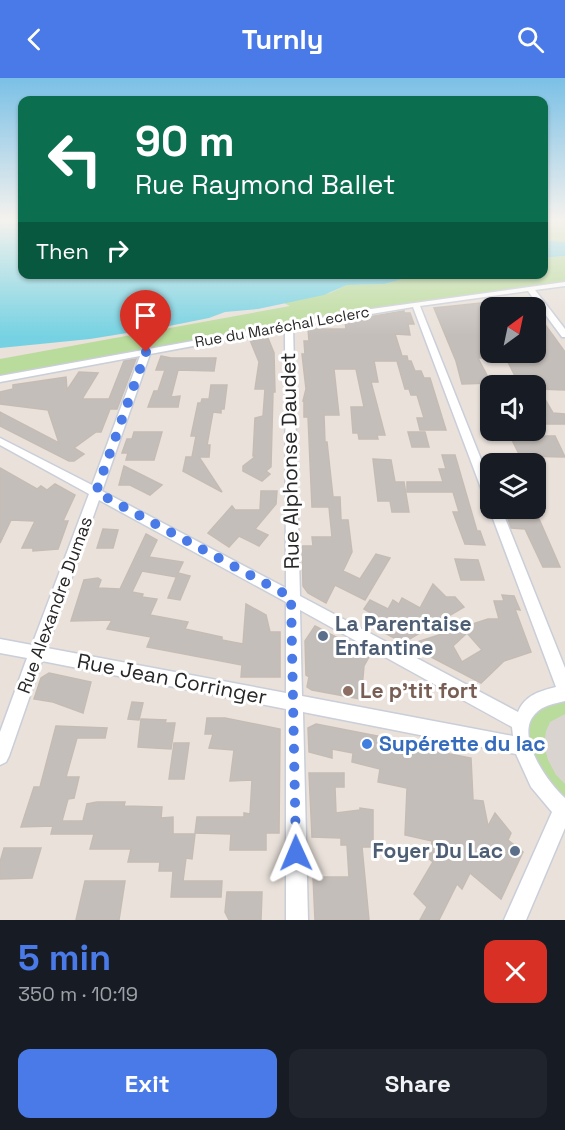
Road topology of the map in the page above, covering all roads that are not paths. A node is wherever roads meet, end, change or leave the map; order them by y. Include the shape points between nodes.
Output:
1 (565, 284) edge
2 (530, 289) junction
3 (416, 305) junction
4 (289, 326) junction
5 (565, 335) edge
6 (146, 352) junction
7 (0, 379) edge
8 (0, 441) edge
9 (480, 470) edge
10 (96, 492) junction
11 (499, 519) edge
12 (291, 597) junction
13 (0, 646) edge
14 (37, 653) junction
15 (565, 688) edge
16 (565, 693) edge
17 (294, 703) junction
18 (522, 723) junction
19 (521, 746) junction
20 (0, 756) edge
21 (564, 811) edge
22 (297, 920) edge
23 (515, 920) edge

1 - 2 street, Rue du Maréchal Leclerc
2 - 3 street, Rue du Maréchal Leclerc
2 - 5 street
3 - 4 street, Rue du Maréchal Leclerc
3 - 9 street
4 - 6 street, Rue du Maréchal Leclerc
4 - 12 street, Rue Alphonse Daudet
6 - 7 street, Rue du Maréchal Leclerc
6 - 10 street, Rue Alexandre Dumas
8 - 10 street
10 - 12 street
10 - 14 street, Rue Alexandre Dumas
11 - 15 street
12 - 17 street, Rue Alphonse Daudet
12 - 18 street
13 - 14 street, Rue Jean Corringer
14 - 17 street, Rue Jean Corringer
14 - 20 street, Rue Alexandre Dumas
16 - 18 street via 538,700
17 - 19 street, Rue Jean Corringer
17 - 22 street, Rue Alphonse Daudet
18 - 19 street
19 - 21 street via 543,790
21 - 23 street

